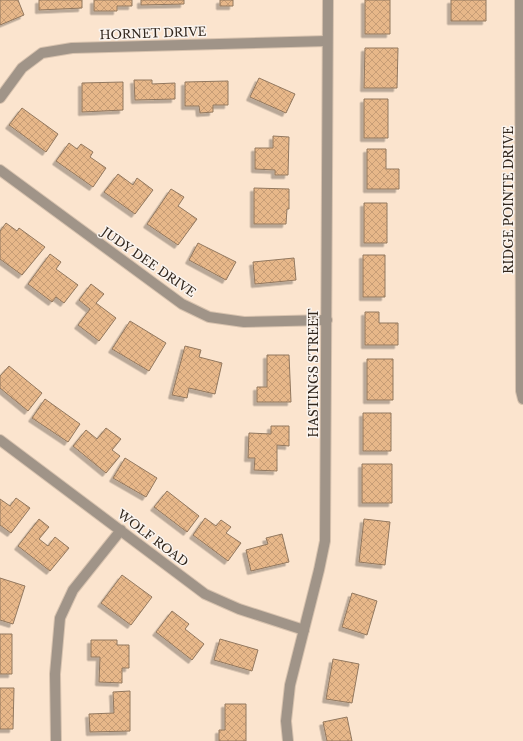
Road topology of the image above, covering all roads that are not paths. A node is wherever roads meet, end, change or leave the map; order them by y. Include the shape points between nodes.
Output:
1 (328, 0) edge
2 (520, 0) edge
3 (522, 29) edge
4 (327, 41) junction
5 (0, 98) edge
6 (0, 170) edge
7 (326, 320) junction
8 (522, 326) edge
9 (523, 399) edge
10 (0, 440) edge
11 (120, 530) junction
12 (304, 630) junction
13 (56, 741) edge
14 (288, 741) edge

1 - 4 street, HASTINGS STREET
2 - 3 street, RIDGE POINTE DRIVE
3 - 8 street, RIDGE POINTE DRIVE
4 - 5 street, HORNET DRIVE via 72,48 42,53 22,68
4 - 7 street, HASTINGS STREET
6 - 7 street, JUDY DEE DRIVE via 182,304 209,317 244,322
7 - 12 street, HASTINGS STREET via 325,541
8 - 9 street, RIDGE POINTE DRIVE
10 - 11 street, WOLF ROAD
11 - 12 street, WOLF ROAD via 205,594 239,609
11 - 13 street via 73,590 60,618 55,674
12 - 14 street, HASTINGS STREET via 290,685 286,721

